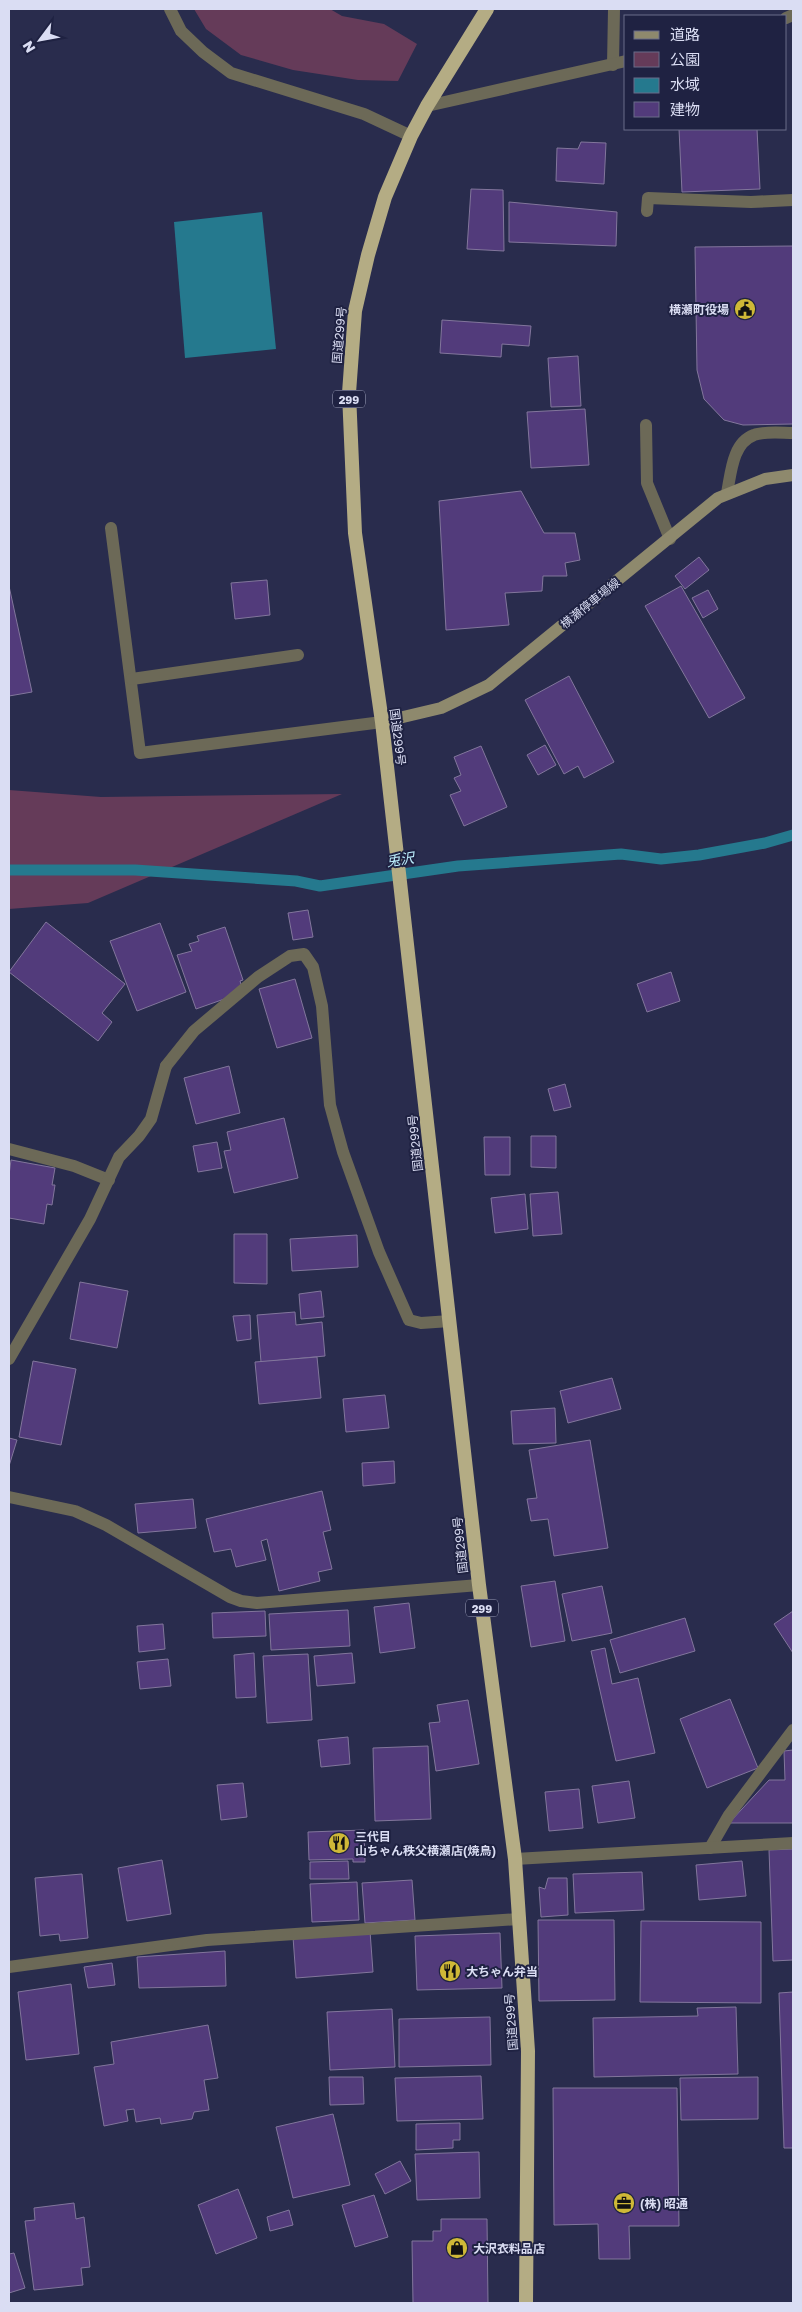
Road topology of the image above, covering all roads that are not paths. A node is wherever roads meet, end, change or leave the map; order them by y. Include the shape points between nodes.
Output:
1 (170, 9) edge
2 (486, 9) edge
3 (614, 9) edge
4 (624, 62) edge
5 (612, 65) junction
6 (427, 106) junction
7 (411, 136) junction
8 (793, 200) edge
9 (647, 211) dead end
10 (646, 425) dead end
11 (793, 433) edge
12 (793, 475) edge
13 (727, 493) junction
14 (111, 528) dead end
15 (670, 539) junction
16 (298, 655) dead end
17 (132, 679) junction
18 (382, 722) junction
19 (9, 1149) edge
20 (109, 1180) junction
21 (450, 1321) junction
22 (9, 1333) edge
23 (22, 1335) junction
24 (9, 1359) edge
25 (9, 1497) edge
26 (479, 1585) junction
27 (793, 1730) edge
28 (793, 1843) edge
29 (710, 1848) junction
30 (515, 1859) junction
31 (519, 1919) junction
32 (9, 1967) edge
33 (526, 2303) edge

1 - 7 street via 181,30 231,73 364,114
2 - 6 highway, 国道299号 / 299
3 - 5 street
4 - 5 street
5 - 6 street
6 - 7 highway, 国道299号 / 299
7 - 18 highway, 国道299号 / 299 via 385,197 368,255 355,311 349,393 355,533
8 - 9 street via 752,202 648,198
10 - 15 street via 647,483
11 - 13 street via 754,435 741,444 734,458
12 - 13 main road, 横瀬停車場線 via 766,479
13 - 15 main road, 横瀬停車場線
14 - 17 street
15 - 18 main road, 横瀬停車場線 via 489,685 441,708
16 - 17 street
17 - 18 street via 140,752
18 - 21 highway, 国道299号 / 299
19 - 20 street via 74,1166
20 - 21 street via 119,1157 151,1119 166,1066 194,1031 258,977 290,956 304,954 313,967 322,1006 330,1105 343,1152 379,1252 409,1320 421,1323
20 - 23 street via 90,1219
21 - 26 highway, 国道299号 / 299
22 - 23 street
23 - 24 street
25 - 26 street via 75,1511 242,1601 257,1603
26 - 30 highway, 国道299号 / 299
27 - 29 street via 729,1815
28 - 29 street
29 - 30 street
30 - 31 highway, 国道299号 / 299
31 - 32 street via 207,1940
31 - 33 highway, 国道299号 / 299 via 528,2051

